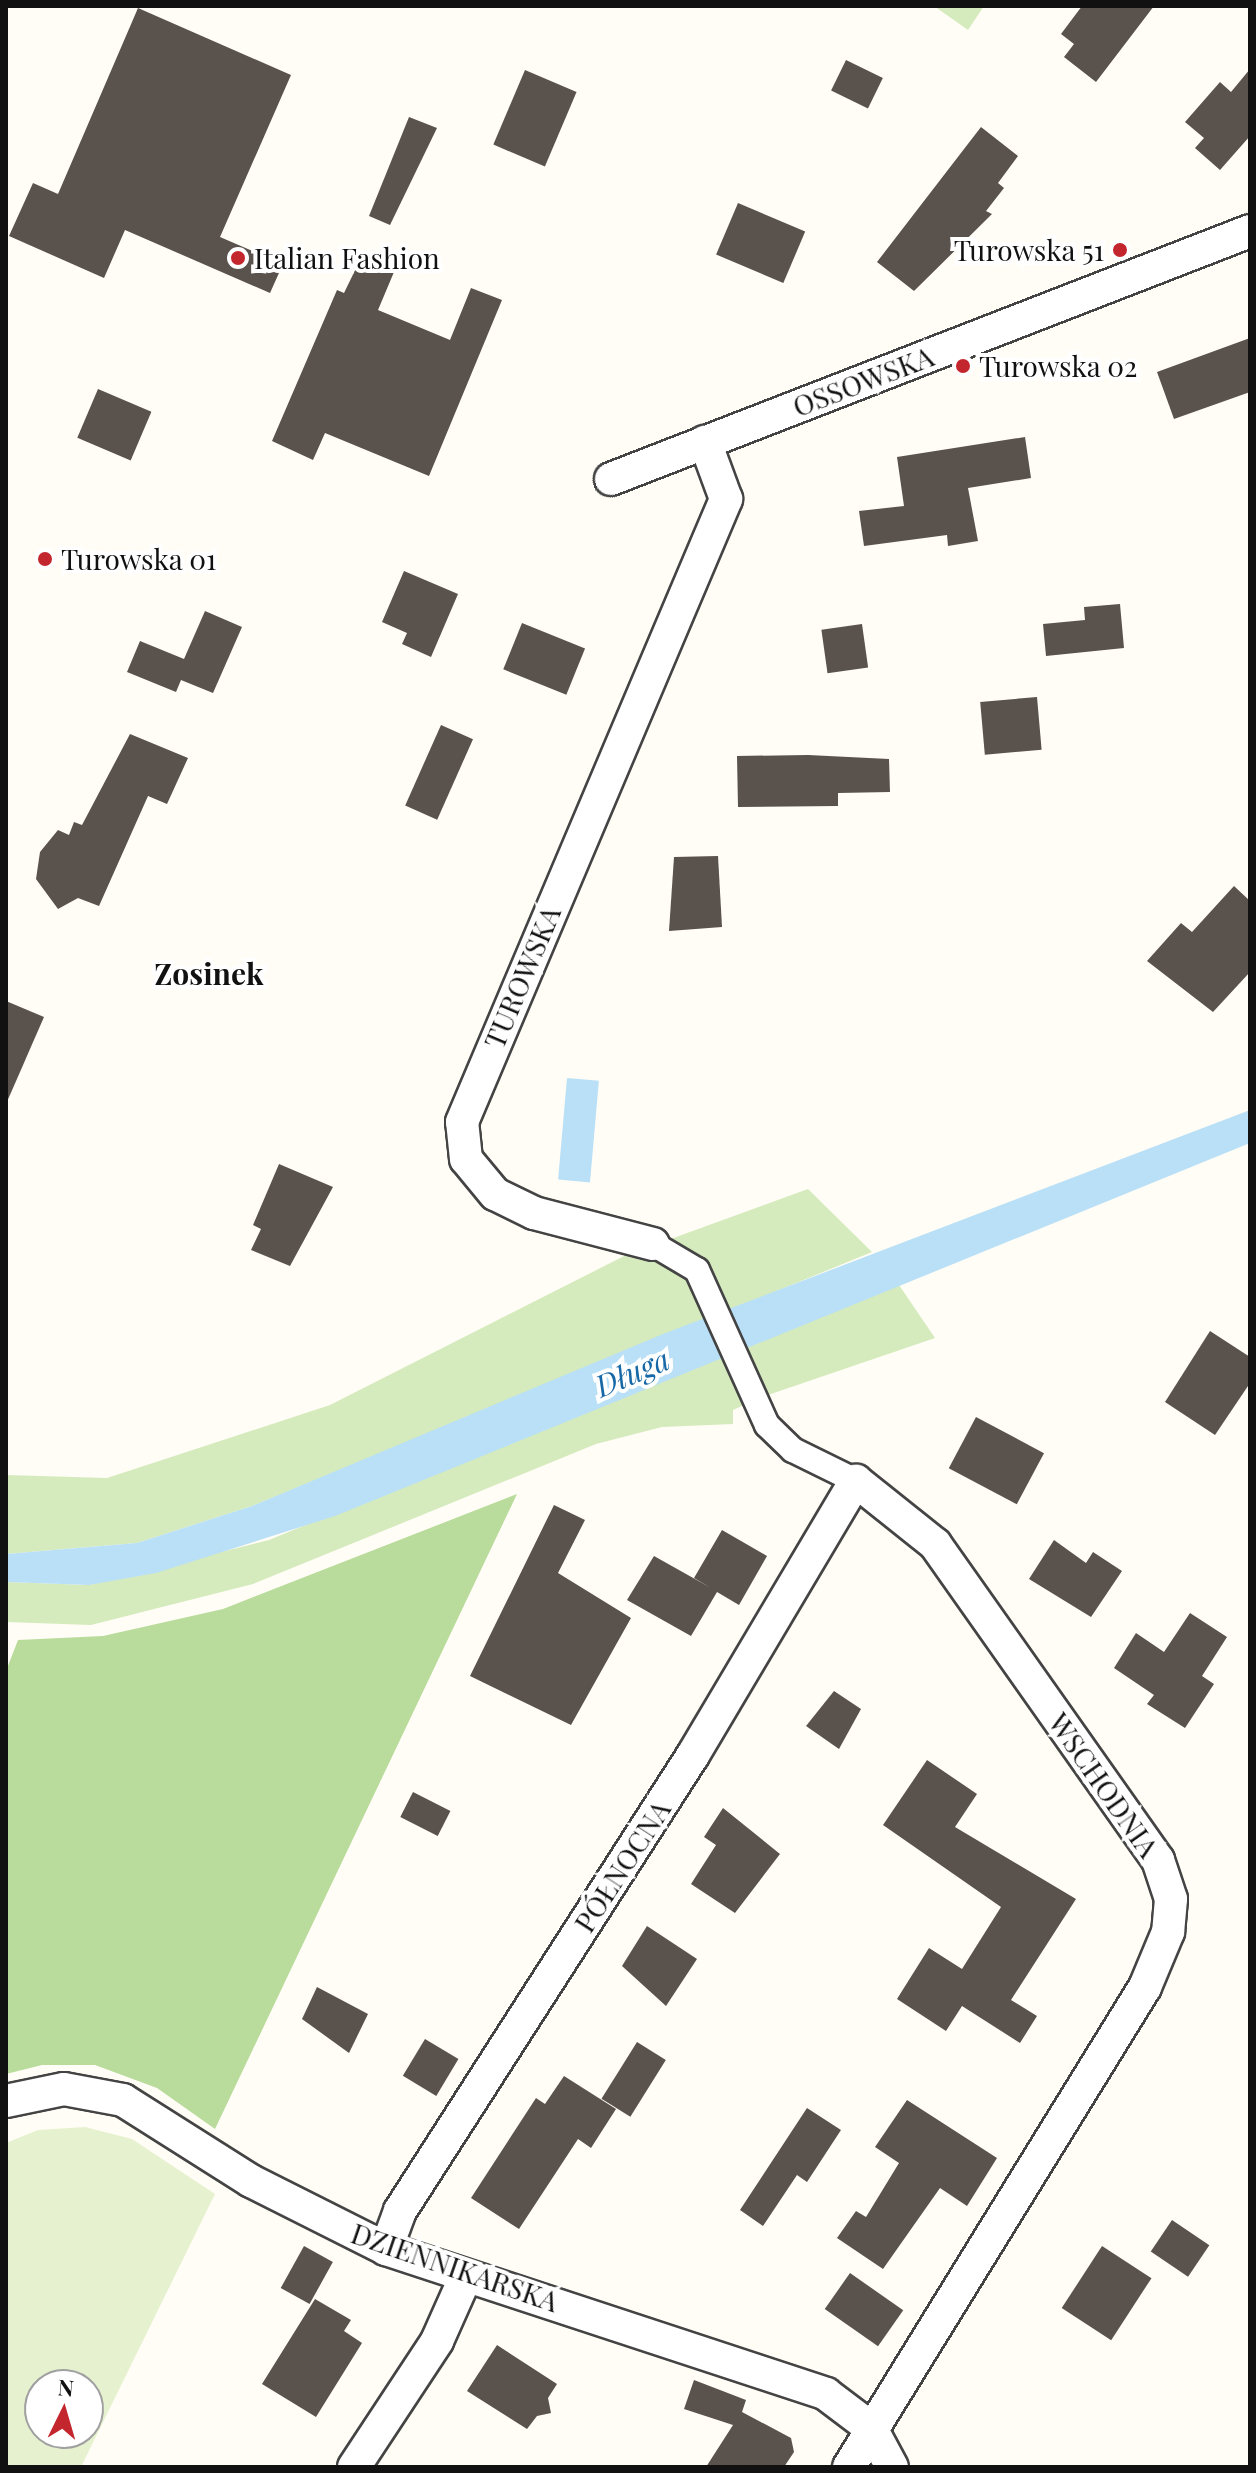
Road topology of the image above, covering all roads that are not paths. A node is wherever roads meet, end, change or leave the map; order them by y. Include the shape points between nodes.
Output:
1 (1250, 231) edge
2 (705, 442) junction
3 (611, 479) dead end
4 (653, 1244) joint
5 (746, 1381) joint
6 (856, 1481) junction
7 (6, 2101) edge
8 (386, 2249) junction
9 (466, 2276) junction
10 (871, 2428) junction
11 (354, 2467) edge
12 (849, 2467) edge
13 (892, 2467) edge

1 - 2 street, OSSOWSKA
2 - 3 street, OSSOWSKA
2 - 4 street, TUROWSKA via 726,499 461,1130 466,1159 495,1194 534,1213
4 - 5 street, TUROWSKA via 691,1263
5 - 6 street, WSCHODNIA via 767,1425 793,1450
6 - 8 street, PÓŁNOCNA via 693,1755 400,2211
6 - 10 street, WSCHODNIA via 935,1544 1158,1860 1171,1899 1168,1932 1145,1987
7 - 8 street, DZIENNIKARSKA via 64,2089 123,2100 251,2181
8 - 9 street, DZIENNIKARSKA
9 - 10 street, DZIENNIKARSKA via 826,2394
9 - 11 street via 437,2341
10 - 12 street, WSCHODNIA
10 - 13 street, DZIENNIKARSKA

